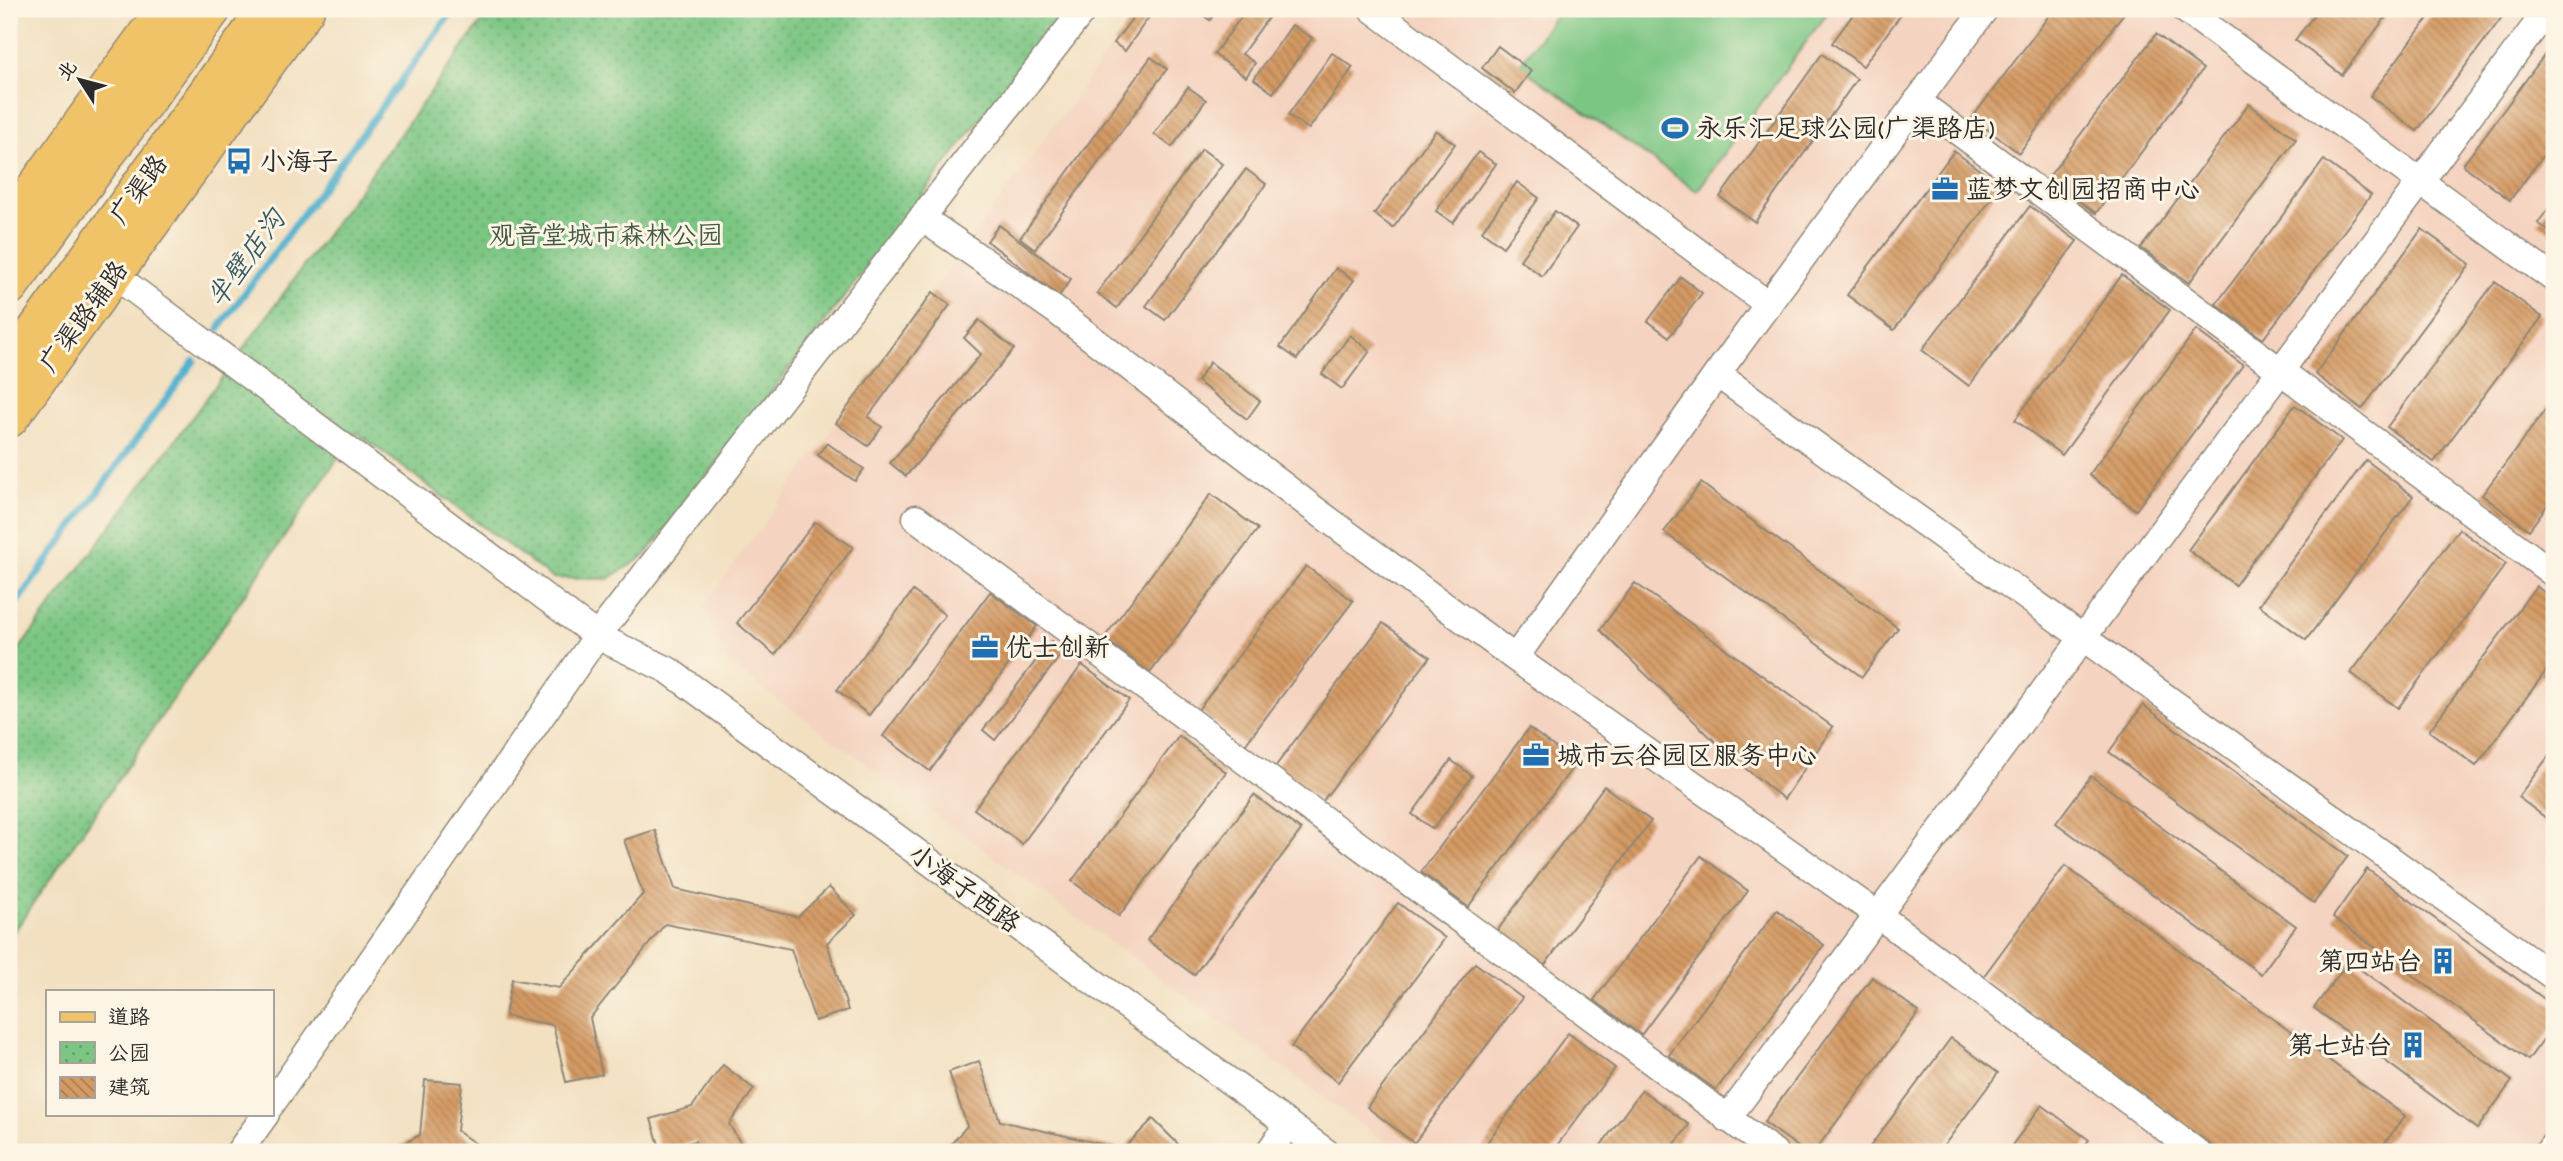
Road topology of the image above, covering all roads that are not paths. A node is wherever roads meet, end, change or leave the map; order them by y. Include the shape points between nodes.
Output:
1 (166, 9) edge
2 (212, 9) edge
3 (268, 9) edge
4 (305, 9) edge
5 (1084, 9) edge
6 (1372, 9) edge
7 (1985, 9) edge
8 (2184, 9) edge
9 (2548, 9) edge
10 (1917, 101) junction
11 (2420, 181) junction
12 (922, 218) junction
13 (9, 225) edge
14 (113, 274) junction
15 (2554, 279) edge
16 (9, 286) edge
17 (1769, 304) junction
18 (9, 369) edge
19 (2282, 370) junction
20 (1717, 374) junction
21 (9, 418) edge
22 (916, 518) dead end
23 (2554, 574) edge
24 (597, 636) junction
25 (2082, 636) junction
26 (1515, 658) junction
27 (1878, 915) junction
28 (2554, 976) edge
29 (273, 1102) edge
30 (264, 1116) edge
31 (1727, 1119) junction
32 (1288, 1124) junction
33 (2554, 1144) edge
34 (239, 1152) edge
35 (1269, 1152) edge
36 (1326, 1152) edge
37 (1774, 1152) edge
38 (2197, 1152) edge
39 (2548, 1152) edge

1 - 13 main road
2 - 16 main road, 广渠路
3 - 18 main road, 广渠路
4 - 14 main road, 广渠路辅路
5 - 12 street
6 - 17 street
7 - 10 street
8 - 11 street
9 - 11 street
10 - 17 street
10 - 19 street
11 - 15 street
11 - 19 street
12 - 24 street
12 - 26 street via 1055,310
14 - 21 main road, 广渠路辅路
14 - 24 street, 小海子西路
17 - 20 street
19 - 23 street
19 - 25 street
20 - 25 street
20 - 26 street
22 - 31 street
24 - 29 street
24 - 32 street, 小海子西路 via 668,670
25 - 27 street
25 - 28 street
26 - 27 street
27 - 31 street
27 - 38 street
30 - 34 street
31 - 37 street
32 - 35 street
32 - 36 street, 小海子西路
33 - 39 street

